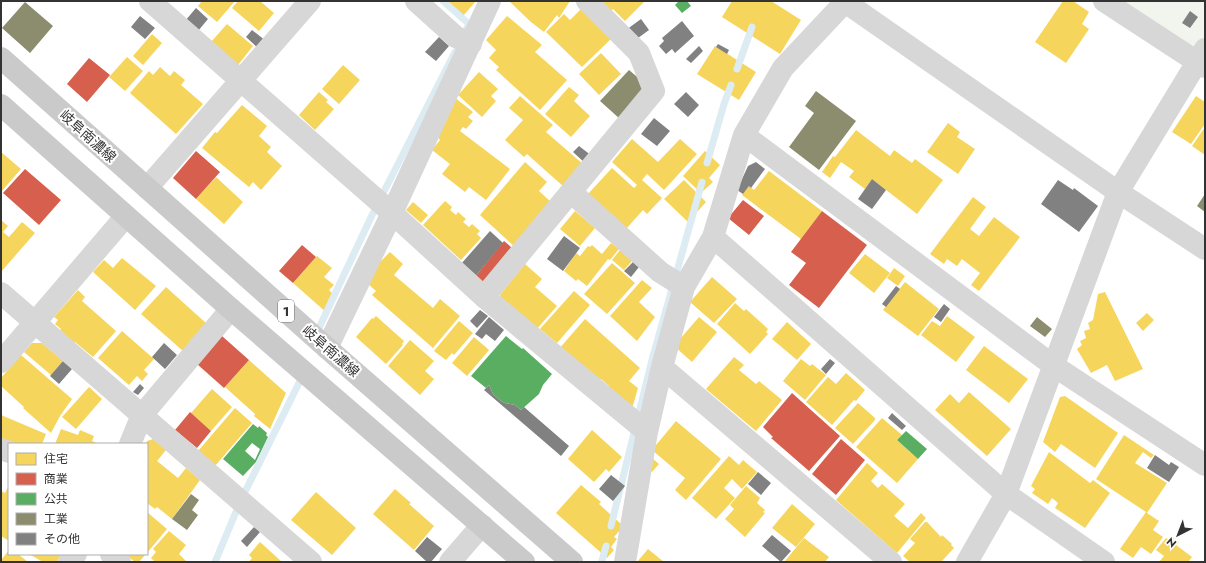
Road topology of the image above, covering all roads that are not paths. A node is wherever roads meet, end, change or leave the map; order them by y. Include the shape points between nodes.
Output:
1 (150, 1) edge
2 (310, 1) edge
3 (416, 1) edge
4 (490, 1) edge
5 (587, 1) edge
6 (846, 1) edge
7 (1104, 1) edge
8 (471, 44) junction
9 (1, 58) edge
10 (1202, 59) edge
11 (242, 81) junction
12 (1, 105) edge
13 (744, 135) junction
14 (147, 188) junction
15 (570, 192) junction
16 (1118, 192) junction
17 (392, 213) junction
18 (126, 216) junction
19 (713, 237) junction
20 (1205, 249) edge
21 (684, 288) junction
22 (1, 293) edge
23 (484, 297) junction
24 (232, 309) junction
25 (35, 322) junction
26 (327, 348) junction
27 (1, 362) edge
28 (662, 366) junction
29 (1054, 366) junction
30 (142, 415) junction
31 (647, 432) junction
32 (130, 443) edge
33 (1205, 465) edge
34 (1006, 494) junction
35 (482, 525) junction
36 (112, 555) edge
37 (120, 562) edge
38 (311, 562) edge
39 (450, 562) edge
40 (524, 562) edge
41 (572, 562) edge
42 (625, 562) edge
43 (891, 562) edge
44 (967, 562) edge
45 (1104, 562) edge

1 - 11 street
2 - 11 street
3 - 8 street via 456,37
4 - 8 street
5 - 15 street via 639,54 654,91
6 - 13 street via 783,68
6 - 16 street
7 - 10 street
8 - 17 street
9 - 14 main road, 岐阜南濃線 / 1
10 - 16 street
11 - 14 street
11 - 17 street
12 - 18 main road, 1
13 - 19 street
13 - 29 street
14 - 26 main road, 岐阜南濃線 / 1
15 - 21 street via 660,272
15 - 23 street
16 - 20 street
16 - 29 street
17 - 23 street
17 - 26 street
18 - 24 main road, 1
18 - 25 street
19 - 21 street
19 - 34 street
21 - 28 street
22 - 25 street
23 - 31 street
24 - 30 street
24 - 35 main road, 1
25 - 27 street
25 - 30 street
26 - 41 main road, 岐阜南濃線 / 1
28 - 31 street
28 - 43 street
29 - 33 street
29 - 34 street
30 - 32 street
30 - 38 street
31 - 42 street
34 - 44 street
34 - 45 street
35 - 39 street
35 - 40 main road, 1
36 - 37 street

